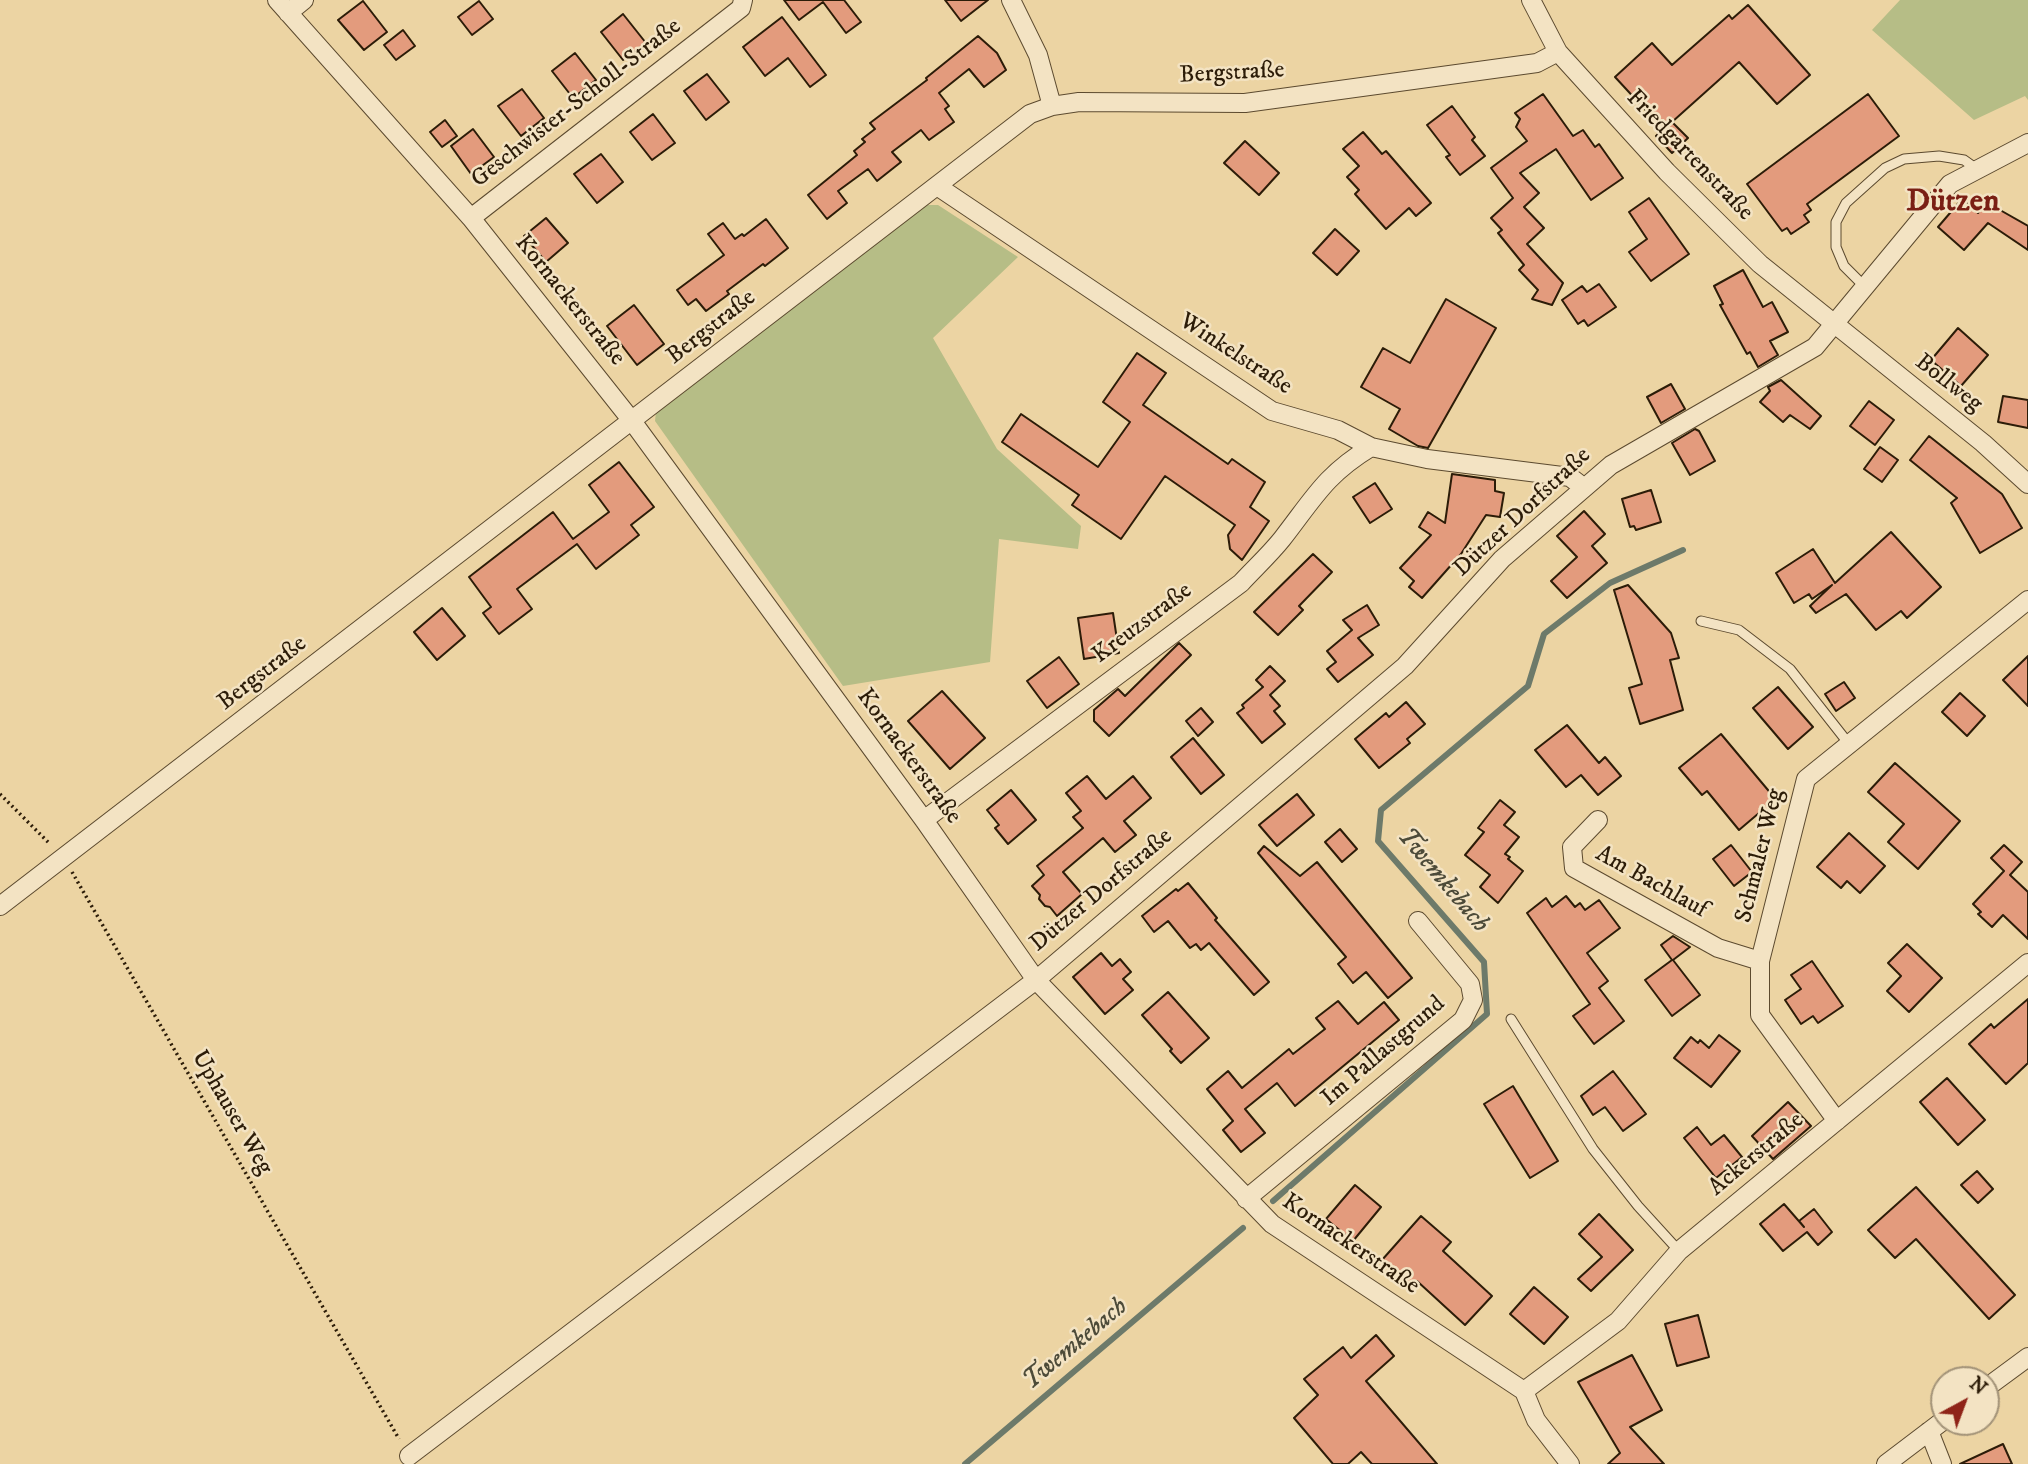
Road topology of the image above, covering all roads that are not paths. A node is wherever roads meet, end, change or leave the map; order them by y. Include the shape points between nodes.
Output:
1 (304, 0) edge
2 (743, 0) edge
3 (1011, 0) edge
4 (1531, 0) edge
5 (282, 6) edge
6 (1558, 52) junction
7 (1052, 106) junction
8 (2028, 143) edge
9 (1978, 170) junction
10 (937, 186) junction
11 (471, 218) junction
12 (1864, 286) junction
13 (1835, 325) junction
14 (632, 421) junction
15 (1371, 447) junction
16 (2028, 484) edge
17 (1583, 487) junction
18 (2028, 600) edge
19 (1701, 621) dead end
20 (1849, 744) junction
21 (924, 820) junction
22 (1598, 820) dead end
23 (0, 906) edge
24 (1418, 921) dead end
25 (1760, 961) junction
26 (2028, 963) edge
27 (1036, 980) junction
28 (1511, 1019) dead end
29 (1837, 1121) junction
30 (1246, 1199) junction
31 (1679, 1251) junction
32 (2028, 1357) edge
33 (2000, 1378) edge
34 (1524, 1391) junction
35 (1929, 1431) joint
36 (409, 1456) road end
37 (1570, 1464) edge
38 (1886, 1464) edge
39 (1942, 1464) edge

1 - 5 street
2 - 11 street, Geschwister-Scholl-Straße via 741,8
3 - 7 street via 1038,55
4 - 6 street, Friedgartenstraße
5 - 11 street, Kornackerstraße
6 - 7 street, Bergstraße via 1537,62 1245,103 1079,102
6 - 13 street, Friedgartenstraße via 1667,172 1760,264
7 - 10 street, Bergstraße via 1030,114
8 - 9 street, Dützer Dorfstraße
9 - 12 street, Dützer Dorfstraße via 1950,184
9 - 12 lane via 1964,160 1939,156 1904,159 1885,168 1846,202 1836,222 1836,247 1844,266
10 - 14 street, Bergstraße
10 - 15 street, Winkelstraße via 1272,411 1338,430
11 - 14 street, Kornackerstraße
12 - 13 street, Dützer Dorfstraße
13 - 16 street, Bollweg
13 - 17 street, Dützer Dorfstraße via 1815,347 1611,465
14 - 21 street, Kornackerstraße
14 - 23 street, Bergstraße
15 - 17 street, Winkelstraße via 1427,459 1570,477
15 - 21 street, Kreuzstraße via 1332,474 1241,583
17 - 27 street, Dützer Dorfstraße via 1502,559 1405,666
18 - 20 street, Schmaler Weg
19 - 20 lane via 1739,630 1790,669
20 - 25 street, Schmaler Weg via 1806,779
21 - 27 street, Kornackerstraße
22 - 25 street, Am Bachlauf via 1572,847 1574,868 1718,948
24 - 30 street, Im Pallastgrund via 1470,984 1473,1000 1463,1020
25 - 29 street, Schmaler Weg via 1760,1014
26 - 29 street, Ackerstraße
27 - 30 street, Kornackerstraße
27 - 36 street, Dützer Dorfstraße
28 - 31 lane via 1594,1149
29 - 31 street, Ackerstraße
30 - 34 street, Kornackerstraße via 1272,1224
31 - 34 street, Ackerstraße via 1618,1321
32 - 33 street
34 - 37 street via 1536,1420
35 - 38 street
35 - 39 street

